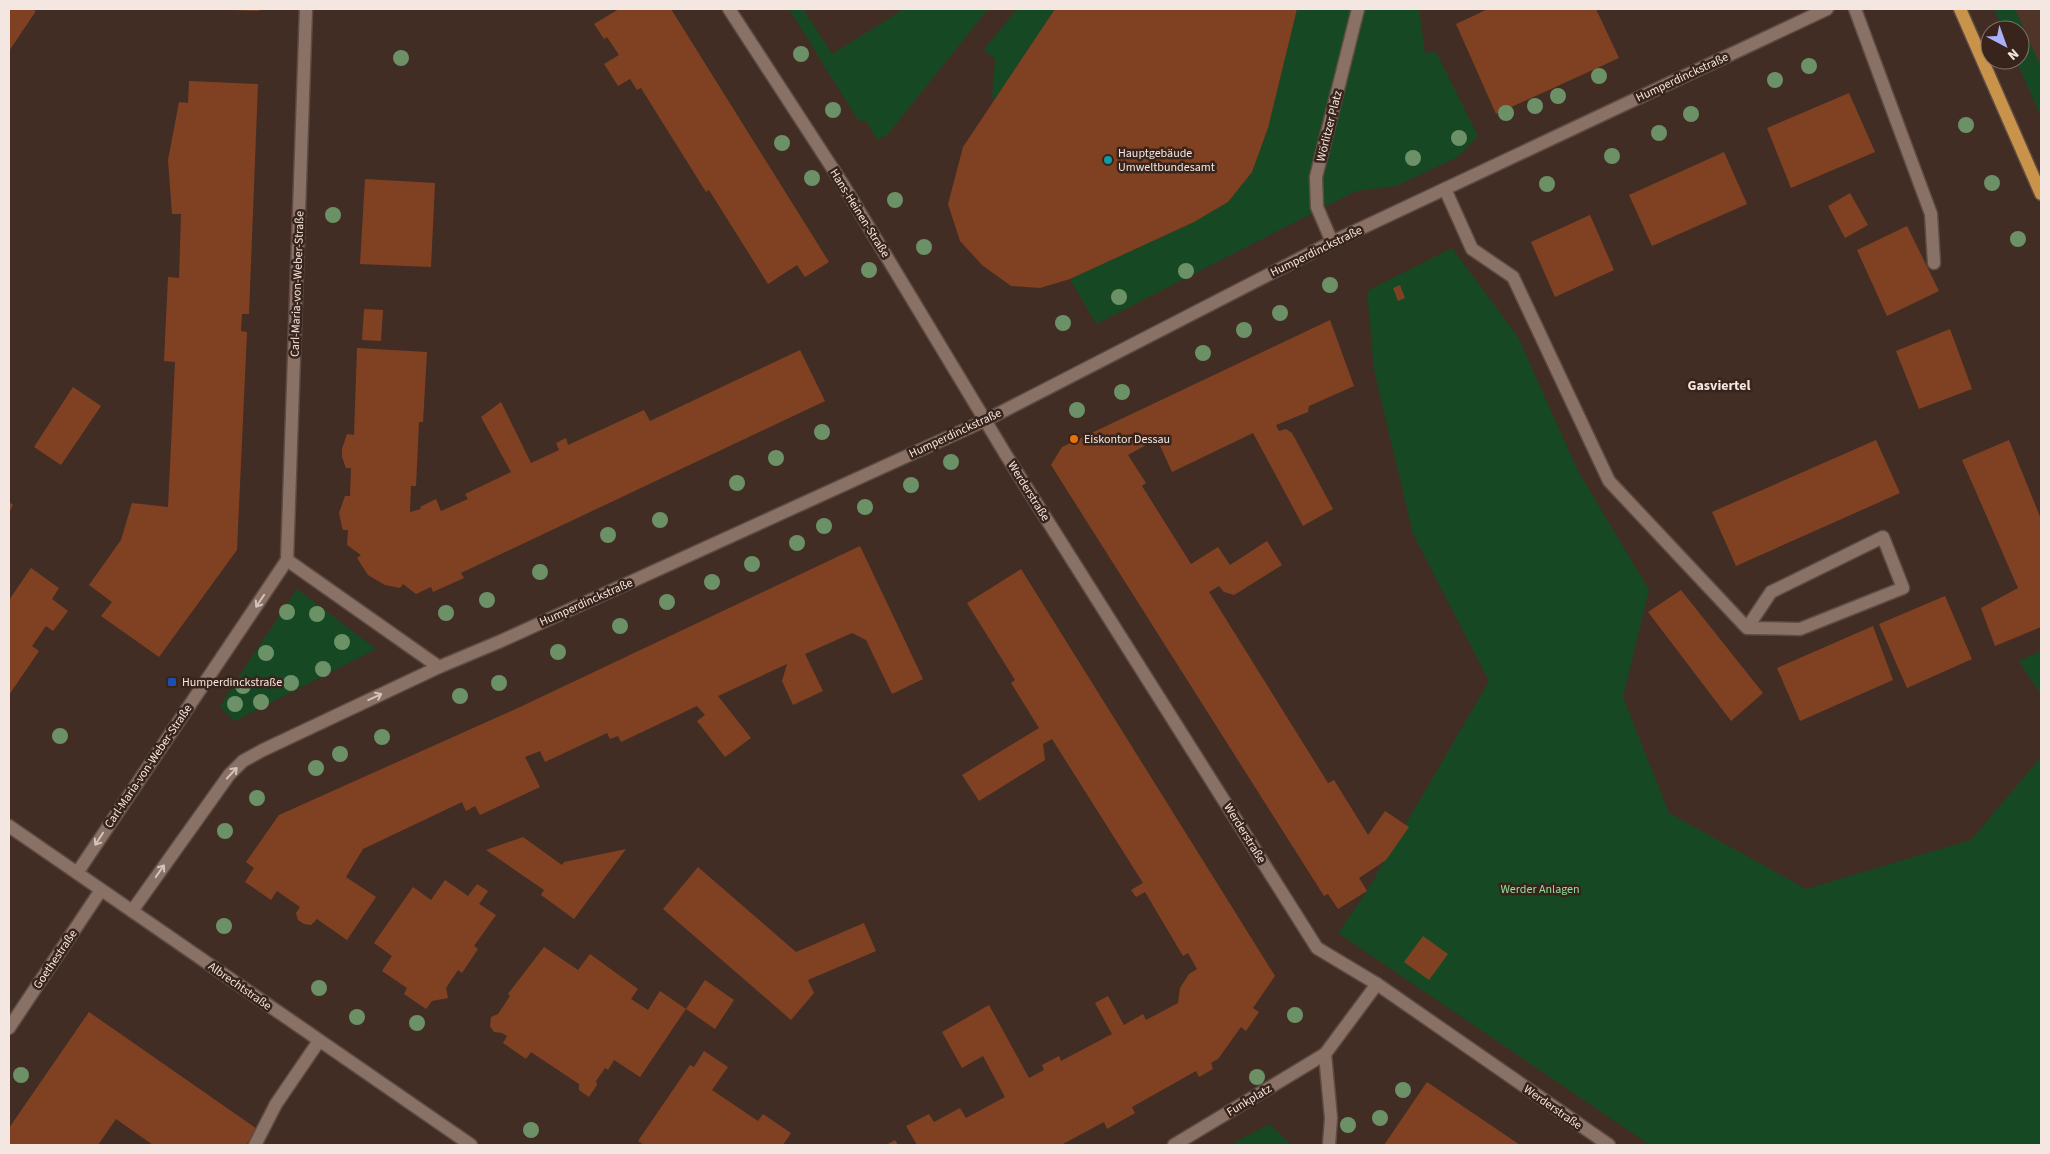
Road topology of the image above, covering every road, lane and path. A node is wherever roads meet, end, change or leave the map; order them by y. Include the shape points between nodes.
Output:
1 (306, 9) edge
2 (729, 9) edge
3 (1358, 9) edge
4 (1827, 9) edge
5 (1855, 9) edge
6 (1960, 9) edge
7 (1445, 189) junction
8 (2041, 194) edge
9 (1332, 242) junction
10 (1934, 263) dead end
11 (986, 420) junction
12 (287, 560) junction
13 (1747, 628) junction
14 (439, 667) junction
15 (9, 826) edge
16 (77, 873) junction
17 (101, 890) junction
18 (132, 911) junction
19 (1377, 984) junction
20 (9, 1028) edge
21 (319, 1041) junction
22 (1325, 1054) junction
23 (255, 1145) edge
24 (471, 1145) edge
25 (1174, 1145) edge
26 (1329, 1145) edge
27 (1609, 1145) edge

1 - 12 street, Carl-Maria-von-Weber-Straße
2 - 11 street, Hans-Heinen-Straße via 844,186
3 - 9 street, Wörlitzer Platz via 1316,177 1317,207
4 - 7 street, Humperdinckstraße
5 - 10 street via 1931,214
6 - 8 main road
7 - 9 street, Humperdinckstraße
7 - 13 street via 1472,249 1513,277 1609,481
9 - 11 street, Humperdinckstraße
11 - 14 street, Humperdinckstraße
11 - 19 street, Werderstraße via 1317,948
12 - 14 street
12 -> 16 street, Carl-Maria-von-Weber-Straße
13 - 13 street via 1800,629 1903,588 1883,537 1771,592
18 -> 14 street, Humperdinckstraße via 213,797 243,761
15 - 16 street, Albrechtstraße
16 - 17 street, Albrechtstraße
17 - 18 street, Albrechtstraße
17 - 20 street, Goethestraße
18 - 21 street, Albrechtstraße
19 - 22 street, Funkplatz
19 - 27 street, Werderstraße
21 - 23 street via 276,1104
21 - 24 street, Albrechtstraße
22 - 25 street, Funkplatz
22 - 26 street via 1331,1118

